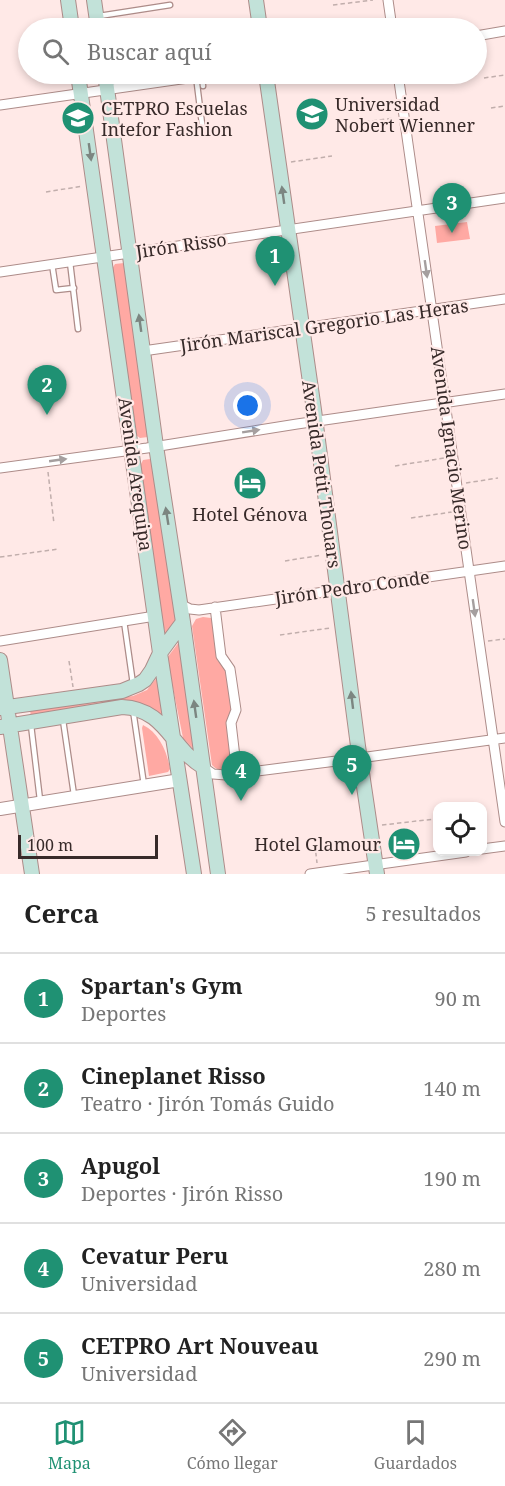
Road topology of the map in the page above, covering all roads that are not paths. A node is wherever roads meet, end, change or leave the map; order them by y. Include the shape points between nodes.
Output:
1 (68, 0) edge
2 (94, 0) edge
3 (256, 0) edge
4 (388, 0) edge
5 (170, 5) dead end
6 (71, 18) edge
7 (96, 18) edge
8 (117, 18) edge
9 (259, 18) edge
10 (391, 18) edge
11 (505, 31) edge
12 (487, 34) edge
13 (80, 84) edge
14 (106, 84) edge
15 (142, 84) edge
16 (200, 84) edge
17 (267, 84) edge
18 (399, 84) edge
19 (107, 89) junction
20 (81, 93) junction
21 (0, 105) edge
22 (202, 124) dead end
23 (505, 198) edge
24 (418, 211) junction
25 (288, 230) junction
26 (130, 253) junction
27 (105, 256) junction
28 (70, 262) junction
29 (52, 264) junction
30 (0, 272) edge
31 (74, 288) junction
32 (505, 299) edge
33 (432, 310) junction
34 (78, 328) dead end
35 (302, 328) junction
36 (144, 351) junction
37 (505, 394) edge
38 (445, 402) junction
39 (315, 421) junction
40 (156, 446) junction
41 (132, 450) junction
42 (0, 468) edge
43 (505, 566) edge
44 (469, 571) junction
45 (338, 589) junction
46 (180, 604) junction
47 (215, 607) junction
48 (199, 610) junction
49 (155, 616) junction
50 (124, 621) junction
51 (183, 622) junction
52 (0, 641) edge
53 (160, 653) junction
54 (0, 660) edge
55 (133, 686) junction
56 (4, 708) edge
57 (133, 708) junction
58 (62, 717) junction
59 (31, 722) junction
60 (5, 727) edge
61 (173, 738) junction
62 (505, 738) edge
63 (493, 739) junction
64 (360, 758) junction
65 (203, 767) junction
66 (237, 774) junction
67 (220, 775) junction
68 (180, 780) junction
69 (144, 786) junction
70 (206, 788) junction
71 (75, 798) junction
72 (40, 803) junction
73 (22, 806) junction
74 (0, 809) edge
75 (505, 822) edge
76 (505, 846) edge
77 (487, 848) edge
78 (445, 856) edge
79 (376, 869) edge
80 (314, 873) edge
81 (32, 874) edge
82 (194, 874) edge
83 (218, 874) edge

1 - 6 main road
2 - 7 main road
3 - 9 main road
4 - 10 street
5 - 8 lane
11 - 12 street
13 - 20 main road, Avenida Arequipa
14 - 19 main road, Avenida Arequipa
15 - 19 street
16 - 22 lane
25 -> 17 main road, Avenida Petit Thouars
18 - 24 street, Avenida Ignacio Merino
19 - 20 street
19 - 26 main road, Avenida Arequipa
20 - 21 street
20 -> 27 main road, Avenida Arequipa
23 - 24 street, Jirón Risso
24 - 25 street, Jirón Risso
24 -> 33 street, Avenida Ignacio Merino
25 - 26 street, Jirón Risso
25 - 35 main road, Avenida Petit Thouars
26 - 27 street, Jirón Risso
36 -> 26 main road, Avenida Arequipa
27 - 28 street, Jirón Risso
27 - 41 main road, Avenida Arequipa
28 - 29 street, Jirón Risso
28 - 31 lane
29 - 30 street, Jirón Risso
29 - 31 lane via 56,290
31 - 34 lane
32 - 33 street, Jirón Mariscal Gregorio Las Heras
33 - 35 street, Jirón Mariscal Gregorio Las Heras
33 - 38 street, Avenida Ignacio Merino
35 - 36 street, Jirón Mariscal Gregorio Las Heras
35 - 39 main road, Avenida Petit Thouars
36 - 40 main road, Avenida Arequipa
37 - 38 street
38 - 39 street
38 - 44 street, Avenida Ignacio Merino
40 -> 39 street
39 - 45 main road, Avenida Petit Thouars
40 - 41 street
46 -> 40 main road, Avenida Arequipa
42 -> 41 street
41 - 49 main road, Avenida Arequipa
43 - 44 street, Jirón Pedro Conde
44 - 45 street, Jirón Pedro Conde
44 -> 63 street, Avenida Ignacio Merino
45 - 47 street, Jirón Pedro Conde
64 -> 45 main road, Avenida Petit Thouars
46 - 48 street, Jirón Pedro Conde
46 - 51 main road, Avenida Arequipa
47 - 48 street, Jirón Pedro Conde
47 - 66 street via 221,656 230,669 236,710 231,723
48 - 51 street, Jirón Pedro Conde
49 - 50 street
49 - 53 main road, Avenida Arequipa
50 - 52 street
50 - 55 lane
51 - 53 main road
65 -> 51 main road, Avenida Arequipa
53 - 55 main road via 145,680
53 - 61 main road, Avenida Arequipa
54 - 56 main road
55 - 56 main road via 122,691
56 - 60 main road
57 - 58 main road
57 - 61 main road via 153,717
57 - 69 lane
58 - 59 main road
58 - 71 lane
59 - 60 main road
59 - 72 lane
60 - 73 main road
61 - 65 main road via 186,755
61 - 68 main road, Avenida Arequipa
62 - 63 street
63 - 64 street
63 - 75 street, Avenida Ignacio Merino
64 - 66 street
64 - 79 main road, Avenida Petit Thouars
65 - 67 street
65 - 70 main road, Avenida Arequipa
66 - 67 street
67 - 70 street via 209,781
68 - 69 street
68 - 82 main road, Avenida Arequipa
69 - 71 street
70 - 83 main road, Avenida Arequipa
71 - 72 street
72 - 73 street
73 - 74 street
73 - 81 main road
76 - 77 street
78 - 79 street
79 - 80 street

